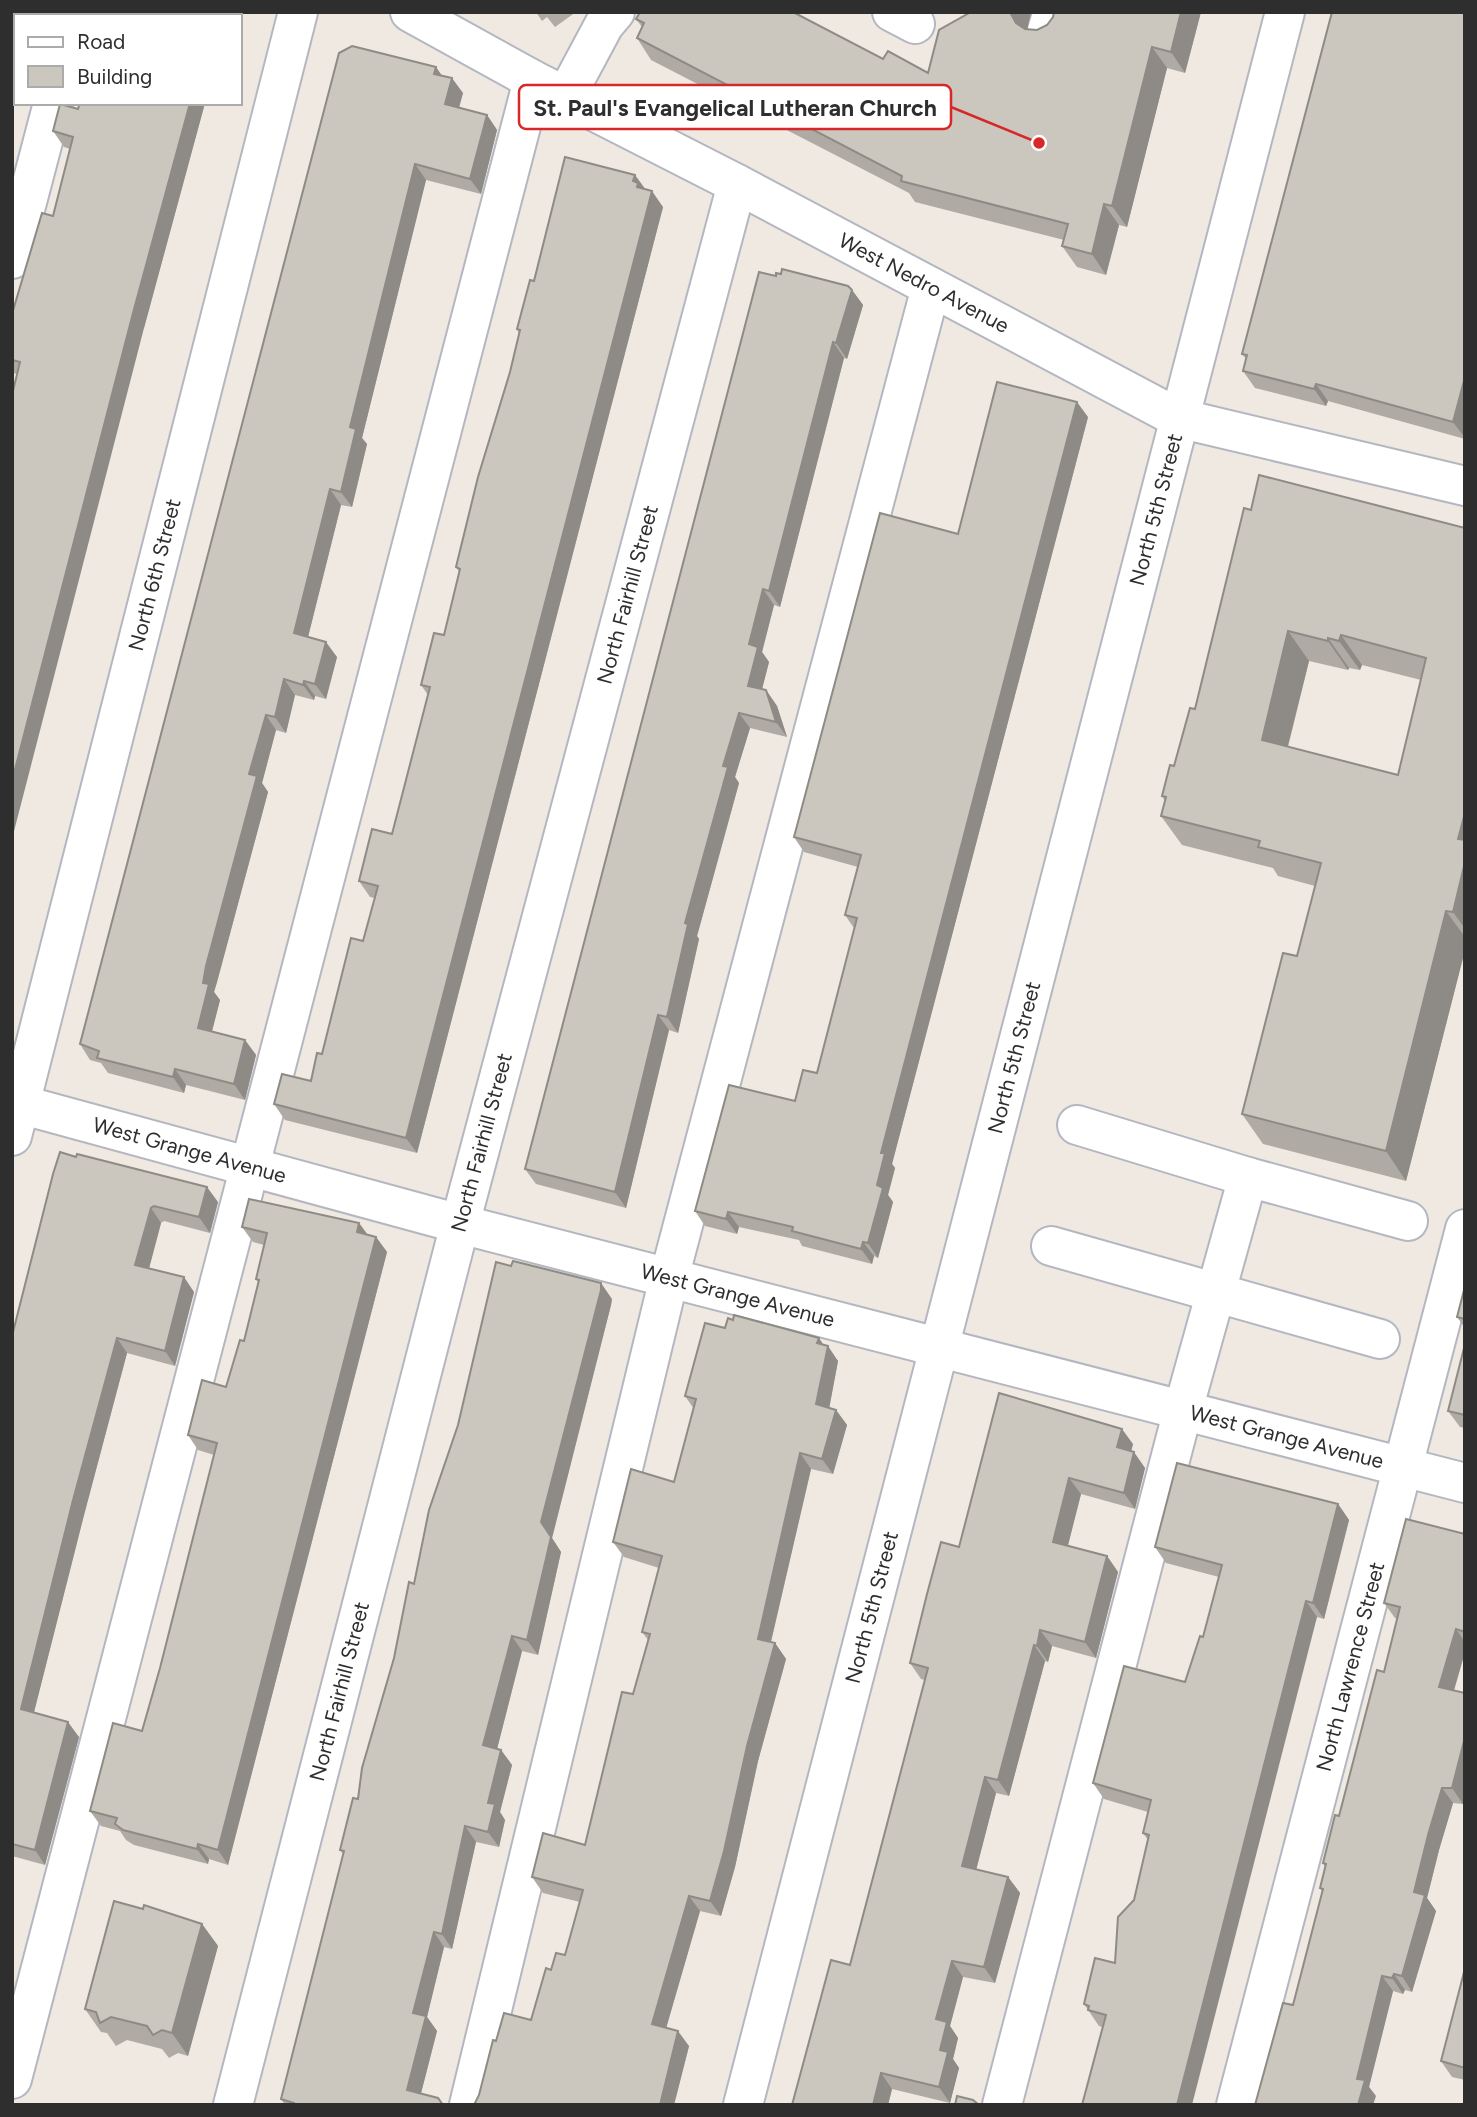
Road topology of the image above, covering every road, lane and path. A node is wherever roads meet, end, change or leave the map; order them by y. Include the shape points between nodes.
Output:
1 (298, 12) edge
2 (410, 12) edge
3 (615, 12) edge
4 (1285, 12) edge
5 (549, 88) junction
6 (52, 105) edge
7 (737, 184) junction
8 (12, 259) edge
9 (931, 287) junction
10 (1178, 418) junction
11 (1465, 486) edge
12 (15, 1114) edge
13 (1077, 1125) dead end
14 (249, 1166) junction
15 (1248, 1177) junction
16 (1408, 1221) dead end
17 (460, 1224) junction
18 (1465, 1229) edge
19 (1051, 1246) dead end
20 (669, 1278) junction
21 (1216, 1292) junction
22 (1380, 1339) dead end
23 (938, 1348) junction
24 (1183, 1410) junction
25 (1403, 1466) junction
26 (1465, 1483) edge
27 (12, 2079) edge
28 (233, 2105) edge
29 (469, 2105) edge
30 (743, 2105) edge
31 (1002, 2105) edge
32 (1236, 2105) edge

1 - 12 street, North 6th Street
2 - 5 street, West Nedro Avenue
3 - 5 street
4 - 10 street, North 5th Street
5 - 7 street, West Nedro Avenue
5 - 14 street
6 - 8 street
7 - 9 street, West Nedro Avenue
7 - 17 street, North Fairhill Street
9 - 10 street, West Nedro Avenue
9 - 20 street
10 - 11 street, West Nedro Avenue
10 - 23 street, North 5th Street
12 - 14 street, West Grange Avenue
13 - 15 street
14 - 17 street, West Grange Avenue
14 - 27 street
15 - 16 street
15 - 21 street
17 - 20 street, West Grange Avenue
17 - 28 street, North Fairhill Street
18 - 25 street, North Lawrence Street
19 - 21 street
20 - 23 street, West Grange Avenue
20 - 29 street
21 - 22 street
21 - 24 street
23 - 24 street, West Grange Avenue
23 - 30 street, North 5th Street
24 - 25 street, West Grange Avenue
24 - 31 street
25 - 26 street, West Grange Avenue
25 - 32 street, North Lawrence Street

